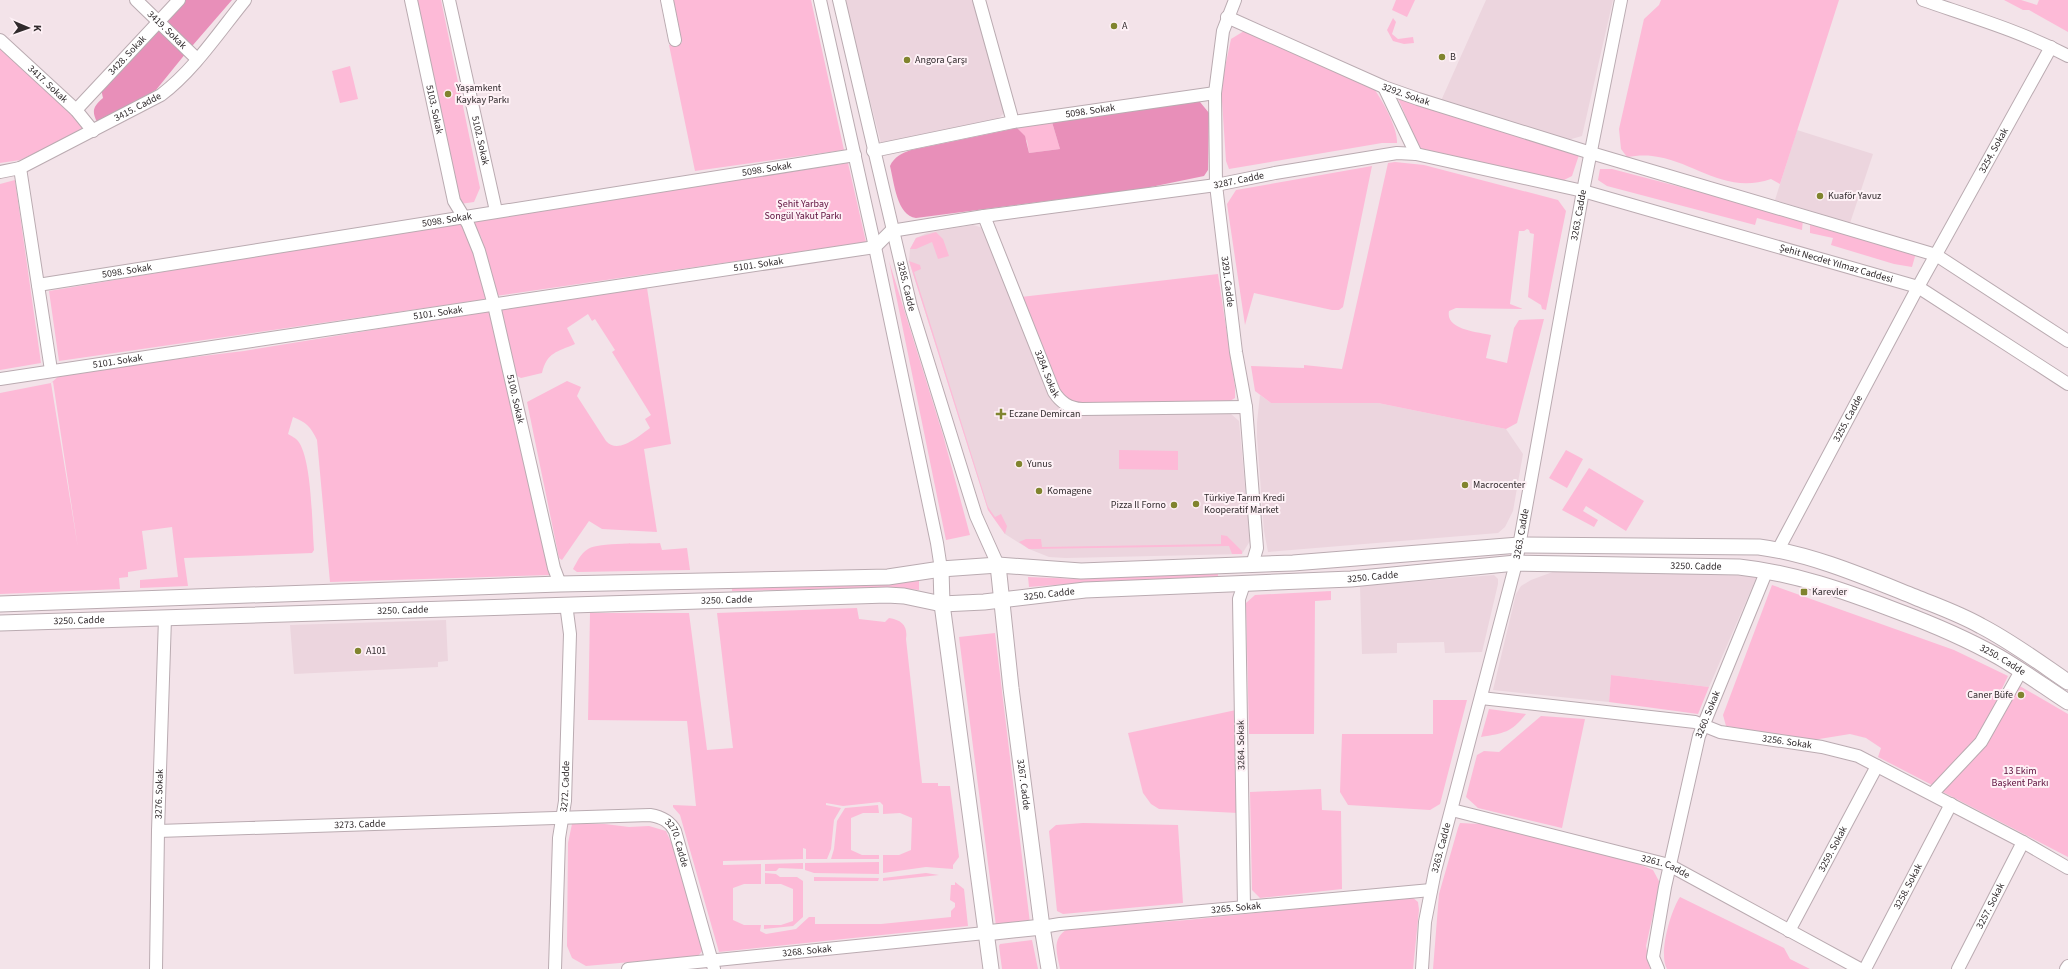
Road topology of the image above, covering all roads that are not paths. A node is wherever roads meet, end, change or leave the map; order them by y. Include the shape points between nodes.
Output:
1 (136, 0) edge
2 (179, 0) edge
3 (245, 0) edge
4 (411, 0) edge
5 (449, 0) edge
6 (666, 0) edge
7 (820, 0) edge
8 (839, 0) edge
9 (979, 0) edge
10 (1235, 0) edge
11 (1621, 0) edge
12 (1923, 0) edge
13 (1227, 17) junction
14 (159, 21) junction
15 (0, 40) edge
16 (675, 40) dead end
17 (2051, 47) junction
18 (2068, 56) edge
19 (197, 59) junction
20 (1384, 87) junction
21 (1214, 93) junction
22 (76, 110) junction
23 (1013, 122) junction
24 (93, 131) junction
25 (873, 152) junction
26 (1590, 153) junction
27 (1416, 154) junction
28 (854, 155) junction
29 (20, 168) junction
30 (0, 172) edge
31 (1216, 185) junction
32 (1583, 191) junction
33 (496, 211) junction
34 (463, 216) junction
35 (984, 216) junction
36 (891, 230) junction
37 (875, 247) junction
38 (1936, 255) junction
39 (38, 285) junction
40 (1918, 287) junction
41 (494, 305) junction
42 (2068, 341) edge
43 (50, 370) junction
44 (0, 379) edge
45 (2068, 384) edge
46 (1246, 407) junction
47 (1519, 545) junction
48 (1778, 550) junction
49 (1516, 563) junction
50 (998, 565) junction
51 (1252, 565) junction
52 (941, 569) junction
53 (1767, 570) junction
54 (560, 584) junction
55 (1244, 584) junction
56 (165, 599) junction
57 (1003, 600) junction
58 (0, 604) edge
59 (566, 604) junction
60 (942, 604) junction
61 (165, 618) junction
62 (0, 624) edge
63 (2021, 671) junction
64 (2068, 682) edge
65 (1481, 698) junction
66 (2068, 702) edge
67 (1703, 725) junction
68 (1877, 766) junction
69 (1932, 794) junction
70 (1950, 804) junction
71 (1452, 810) junction
72 (561, 819) junction
73 (158, 831) junction
74 (2023, 842) junction
75 (1669, 865) junction
76 (2068, 868) edge
77 (1431, 890) junction
78 (1244, 907) junction
79 (1042, 927) junction
80 (1789, 931) junction
81 (985, 933) junction
82 (713, 965) edge
83 (2068, 966) edge
84 (156, 969) edge
85 (555, 969) edge
86 (628, 969) edge
87 (991, 969) edge
88 (1049, 969) edge
89 (1422, 969) edge
90 (1658, 969) edge
91 (1860, 969) edge
92 (1865, 969) edge
93 (1958, 969) edge
94 (2066, 969) edge

1 - 14 street, 3419. Sokak
2 - 14 street, 3428. Sokak
3 - 19 street, 3415. Cadde
4 - 34 street, 5103. Sokak via 454,201
5 - 33 street, 5102. Sokak
6 - 16 street
7 - 28 street, 3285. Cadde
8 - 25 street, 3285. Cadde
9 - 23 street
10 - 13 street, 3291. Cadde
11 - 26 street, 3263. Cadde
12 - 17 street
13 - 20 street, 3292. Sokak
13 - 21 street, 3291. Cadde via 1220,45
14 - 19 street, 3419. Sokak
14 - 22 street, 3428. Sokak
15 - 22 street, 3417. Sokak
17 - 18 street
17 - 38 street, 3254. Sokak
19 - 24 street, 3415. Cadde via 161,95
20 - 26 street, 3292. Sokak
20 - 27 street
21 - 23 street, 5098. Sokak
21 - 31 street, 3291. Cadde
22 - 24 street, 3417. Sokak
23 - 25 street, 5098. Sokak
24 - 29 street, 3415. Cadde
25 - 36 street, 3285. Cadde
26 - 32 street, 3263. Cadde
26 - 38 street
27 - 31 street, 3287. Cadde via 1397,153
27 - 32 street, 3287. Cadde
28 - 33 street, 5098. Sokak
28 - 37 street, 3285. Cadde
29 - 30 street, 3415. Cadde
29 - 39 street
31 - 35 street, 3287. Cadde
31 - 46 street, 3291. Cadde via 1236,352
32 - 40 street, Şehit Necdet Yılmaz Caddesi
32 - 47 street, 3263. Cadde
33 - 34 street, 5098. Sokak
34 - 39 street, 5098. Sokak
34 - 41 street, 5100. Sokak via 475,237
35 - 36 street, 3287. Cadde
35 - 46 street, 3284. Sokak via 1054,392 1063,404 1075,409
36 - 37 street
36 - 50 street, 3285. Cadde via 910,307 974,509
37 - 41 street, 5101. Sokak
37 - 52 street, 3285. Cadde
38 - 40 street, 3254. Sokak
38 - 42 street
39 - 43 street
40 - 45 street, Şehit Necdet Yılmaz Caddesi
40 - 48 street, 3255. Cadde
41 - 43 street, 5101. Sokak
41 - 54 street, 5100. Sokak via 554,568
43 - 44 street, 5101. Sokak
46 - 51 street, 3291. Cadde via 1257,548
47 - 48 street, 3250. Cadde via 1711,546
47 - 49 street, 3263. Cadde
47 - 51 street, 3250. Cadde
48 - 53 street
48 - 64 street, 3250. Cadde via 1885,585 1980,625 2010,642
49 - 53 street, 3250. Cadde via 1738,567
49 - 55 street, 3250. Cadde via 1351,579
49 - 65 street, 3263. Cadde
50 - 51 street, 3250. Cadde via 1081,571
50 - 52 street, 3250. Cadde
50 - 57 street, 3267. Cadde
51 - 55 street
52 - 54 street, 3250. Cadde via 888,577
52 - 60 street
53 - 63 street, 3250. Cadde via 1824,585 1908,615 1976,645
53 - 67 street, 3260. Sokak
54 - 56 street, 3250. Cadde
54 - 59 street
55 - 57 street, 3250. Cadde via 1085,590
55 - 78 street, 3264. Sokak via 1239,599
56 - 58 street, 3250. Cadde
56 - 61 street
57 - 60 street, 3250. Cadde
57 - 79 street, 3267. Cadde via 1011,688
59 - 60 street, 3250. Cadde via 887,595
59 - 61 street, 3250. Cadde
59 - 72 street, 3272. Cadde via 570,634 565,801
60 - 81 street
61 - 62 street, 3250. Cadde
61 - 73 street, 3276. Sokak
63 - 66 street, 3250. Cadde
63 - 69 street via 1981,742
65 - 67 street, 3256. Sokak via 1695,722
65 - 71 street, 3263. Cadde
67 - 68 street, 3256. Sokak via 1720,732 1840,751 1858,756
67 - 75 street, 3260. Sokak via 1698,736
68 - 69 street, 3256. Sokak
68 - 80 street, 3259. Sokak
69 - 70 street, 3256. Sokak
70 - 74 street, 3256. Sokak
70 - 92 street, 3258. Sokak
71 - 75 street, 3261. Cadde
71 - 77 street, 3263. Cadde
72 - 73 street, 3273. Cadde
72 - 82 street, 3270. Cadde via 650,815 666,820 672,825
72 - 85 street, 3272. Cadde
73 - 84 street, 3276. Sokak
74 - 76 street, 3256. Sokak
74 - 93 street, 3257. Sokak
75 - 80 street, 3261. Cadde
75 - 90 street, 3260. Sokak via 1653,957
77 - 78 street, 3265. Sokak
77 - 89 street, 3263. Cadde
78 - 79 street, 3265. Sokak
79 - 81 street
79 - 88 street, 3267. Cadde
80 - 91 street, 3261. Cadde
81 - 82 street, 3268. Sokak
81 - 87 street
82 - 86 street, 3268. Sokak
83 - 94 street

